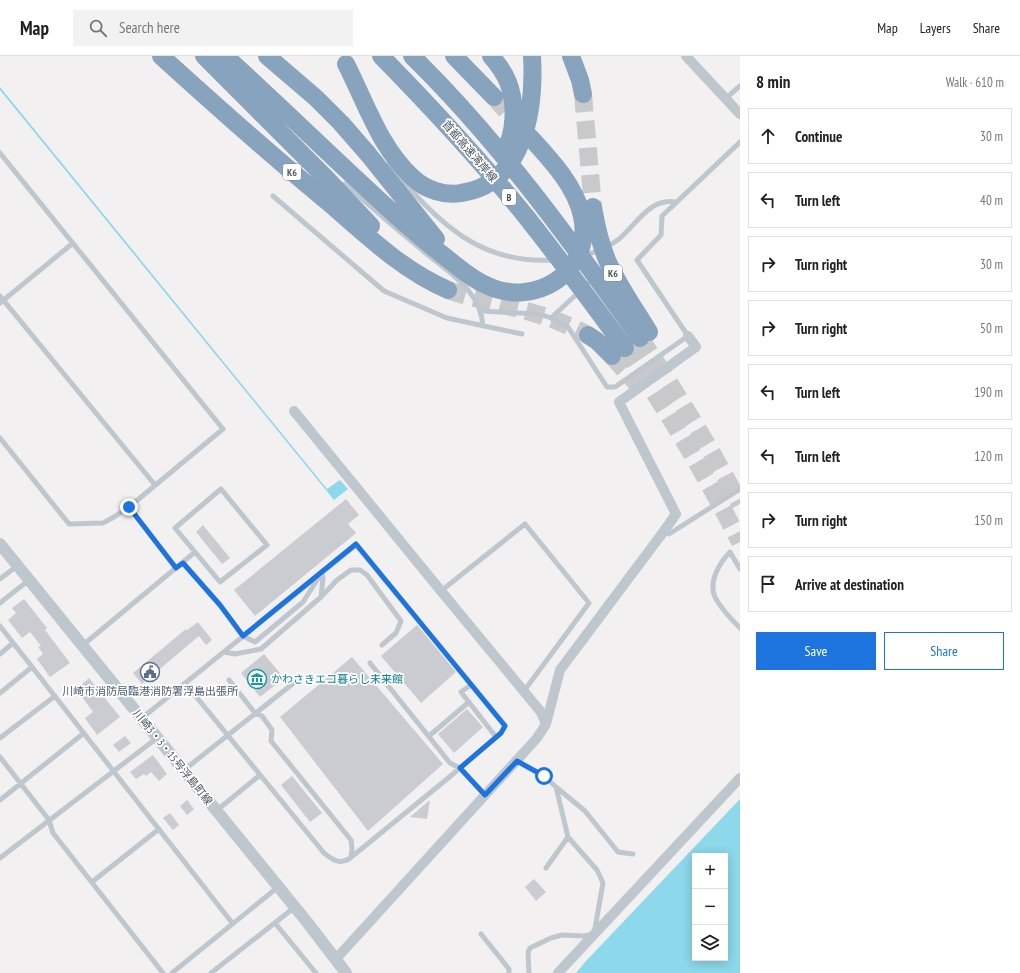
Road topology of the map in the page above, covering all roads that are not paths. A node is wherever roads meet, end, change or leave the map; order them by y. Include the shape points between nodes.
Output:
1 (161, 56) edge
2 (191, 56) edge
3 (204, 56) edge
4 (225, 56) edge
5 (267, 56) edge
6 (275, 56) edge
7 (381, 56) edge
8 (412, 56) edge
9 (454, 56) edge
10 (492, 56) edge
11 (532, 56) edge
12 (559, 56) edge
13 (571, 56) edge
14 (686, 56) edge
15 (346, 64) dead end
16 (740, 86) edge
17 (494, 97) tunnel mouth
18 (726, 98) junction
19 (322, 104) junction
20 (740, 114) edge
21 (280, 132) junction
22 (520, 139) junction
23 (740, 142) edge
24 (369, 146) dead end
25 (0, 153) edge
26 (394, 164) junction
27 (345, 184) dead end
28 (272, 196) dead end
29 (676, 202) junction
30 (587, 212) junction
31 (73, 244) junction
32 (570, 258) dead end
33 (564, 259) dead end
34 (612, 260) dead end
35 (606, 265) dead end
36 (601, 271) dead end
37 (478, 281) junction
38 (429, 282) junction
39 (448, 290) tunnel mouth
40 (1, 300) edge
41 (481, 310) junction
42 (551, 318) junction
43 (483, 326) junction
44 (522, 334) dead end
45 (588, 335) tunnel mouth
46 (645, 335) joint
47 (688, 336) junction
48 (294, 411) dead end
49 (0, 438) edge
50 (155, 485) junction
51 (740, 489) edge
52 (129, 507) junction
53 (664, 531) junction
54 (0, 544) edge
55 (195, 552) junction
56 (183, 563) junction
57 (17, 566) junction
58 (176, 568) junction
59 (740, 569) edge
60 (322, 572) junction
61 (0, 579) edge
62 (29, 580) junction
63 (441, 591) junction
64 (321, 598) junction
65 (0, 603) edge
66 (0, 626) edge
67 (740, 628) edge
68 (243, 636) junction
69 (13, 643) junction
70 (382, 645) dead end
71 (83, 646) junction
72 (224, 652) junction
73 (0, 654) edge
74 (370, 662) dead end
75 (32, 667) junction
76 (229, 680) dead end
77 (295, 682) dead end
78 (185, 683) junction
79 (471, 685) junction
80 (524, 691) junction
81 (0, 693) edge
82 (54, 696) junction
83 (469, 702) junction
84 (255, 713) junction
85 (141, 718) junction
86 (546, 724) junction
87 (84, 733) junction
88 (227, 735) junction
89 (429, 736) junction
90 (496, 737) junction
91 (0, 738) edge
92 (157, 738) junction
93 (0, 757) edge
94 (517, 761) junction
95 (460, 768) junction
96 (184, 770) junction
97 (113, 771) junction
98 (260, 775) junction
99 (740, 778) edge
100 (21, 783) junction
101 (556, 787) junction
102 (485, 795) junction
103 (0, 800) edge
104 (216, 811) junction
105 (49, 820) junction
106 (159, 830) junction
107 (568, 837) junction
108 (633, 854) dead end
109 (351, 856) junction
110 (0, 858) edge
111 (546, 868) dead end
112 (92, 882) junction
113 (278, 887) junction
114 (295, 907) junction
115 (275, 923) junction
116 (233, 924) junction
117 (481, 934) dead end
118 (594, 934) junction
119 (335, 960) junction
120 (345, 972) edge
121 (163, 973) edge
122 (172, 973) edge
123 (211, 973) edge
124 (316, 973) edge
125 (509, 973) edge
126 (528, 973) edge
127 (558, 973) edge

1 - 38 highway, K6 via 369,238
2 - 21 highway
3 - 21 highway
4 - 37 highway, K6 via 379,200 436,250
5 - 19 highway
6 - 19 highway
7 - 45 highway, 首都高速湾岸線 / B via 424,99 527,218 574,279 619,352
8 - 46 highway, 首都高速湾岸線 / B via 443,85 494,144
9 - 17 highway
10 - 22 highway via 504,73 510,89
11 - 22 highway via 532,103 528,123
12 - 13 highway via 578,92 580,80
14 - 18 street
15 - 26 highway
16 - 18 lane
18 - 20 street
19 - 24 lane
19 - 37 highway via 368,154 443,247
21 - 38 highway via 342,194 402,260
22 - 26 highway via 506,169 479,188 430,181
22 - 30 highway, K6 via 550,159
23 - 29 lane
25 - 31 lane
26 - 33 lane via 422,203 470,242 503,256 544,261
27 - 41 lane via 460,281 469,290
28 - 43 lane via 384,291 447,318
29 - 32 lane via 669,201 653,206 619,238 588,254
29 - 47 lane via 662,216 661,234 637,260
30 - 37 highway, K6 via 579,251 574,262 549,285 527,293 516,293 494,289
30 - 46 highway, K6
31 - 40 lane
31 - 50 lane via 224,429
34 - 35 lane
36 - 42 lane
38 - 39 highway, K6
40 - 50 lane
41 - 42 lane via 539,314
41 - 43 lane
42 - 47 lane via 568,327 607,387 615,387
43 - 44 lane
47 - 53 street via 696,347 619,402 676,514
48 - 63 street
49 - 52 lane via 69,524 103,523
50 - 52 lane
51 - 53 lane via 669,534
52 - 58 lane
53 - 86 street via 560,670
54 - 57 street, 川崎3・3・15号浮島町線
55 - 55 lane via 220,582 267,544 221,489 175,528
55 - 56 lane
56 - 58 lane
56 - 68 lane
57 - 61 lane
57 - 62 street, 川崎3・3・15号浮島町線
58 - 71 lane
59 - 67 lane via 730,552 715,574 714,595
60 - 64 lane
60 - 68 lane
60 - 68 lane via 303,602 255,642
60 - 79 lane via 356,544
62 - 65 lane
62 - 71 street, 川崎3・3・15号浮島町線
63 - 80 street
63 - 80 lane via 525,524 589,603
64 - 70 lane via 337,580 351,570 364,572 401,622 396,633
64 - 72 lane via 261,649 235,654
66 - 69 lane
68 - 72 lane
69 - 73 lane
69 - 75 lane
71 - 85 street, 川崎3・3・15号浮島町線
72 - 78 lane
74 - 89 lane
75 - 81 lane
75 - 82 lane
76 - 84 lane
77 - 84 lane
78 - 85 lane
78 - 88 lane
79 - 83 lane via 461,692
79 - 90 lane via 505,726
80 - 86 street via 541,712
82 - 87 lane
82 - 91 lane
83 - 89 lane
83 - 90 lane
84 - 88 lane
84 - 109 lane via 262,716 272,730 271,741 351,840
85 - 92 street, 川崎3・3・15号浮島町線
86 - 94 street
87 - 97 lane
87 - 100 lane
88 - 96 lane
88 - 98 lane
89 - 95 lane via 450,763
90 - 95 lane
92 - 96 street, 川崎3・3・15号浮島町線
92 - 97 lane
93 - 100 lane
94 - 101 lane via 544,776
94 - 102 street
95 - 102 lane
95 - 109 lane
96 - 104 street, 川崎3・3・15号浮島町線
97 - 105 lane
97 - 106 lane
98 - 104 lane
98 - 109 lane via 322,855 338,861 345,861
99 - 118 street
100 - 103 lane
100 - 105 lane
101 - 107 lane
101 - 108 lane via 585,811 618,852
102 - 119 street
104 - 113 street, 川崎3・3・15号浮島町線
105 - 110 lane
105 - 112 lane via 54,833
106 - 112 lane
106 - 116 lane
107 - 111 lane
107 - 118 lane via 597,870 603,883
112 - 121 lane
113 - 114 street, 川崎3・3・15号浮島町線
113 - 116 lane
114 - 115 lane
114 - 119 street, 川崎3・3・15号浮島町線
115 - 123 lane
115 - 124 lane
116 - 122 lane
117 - 125 lane via 509,969
118 - 126 lane via 562,935 530,948
118 - 127 street
119 - 120 street, 川崎3・3・15号浮島町線

